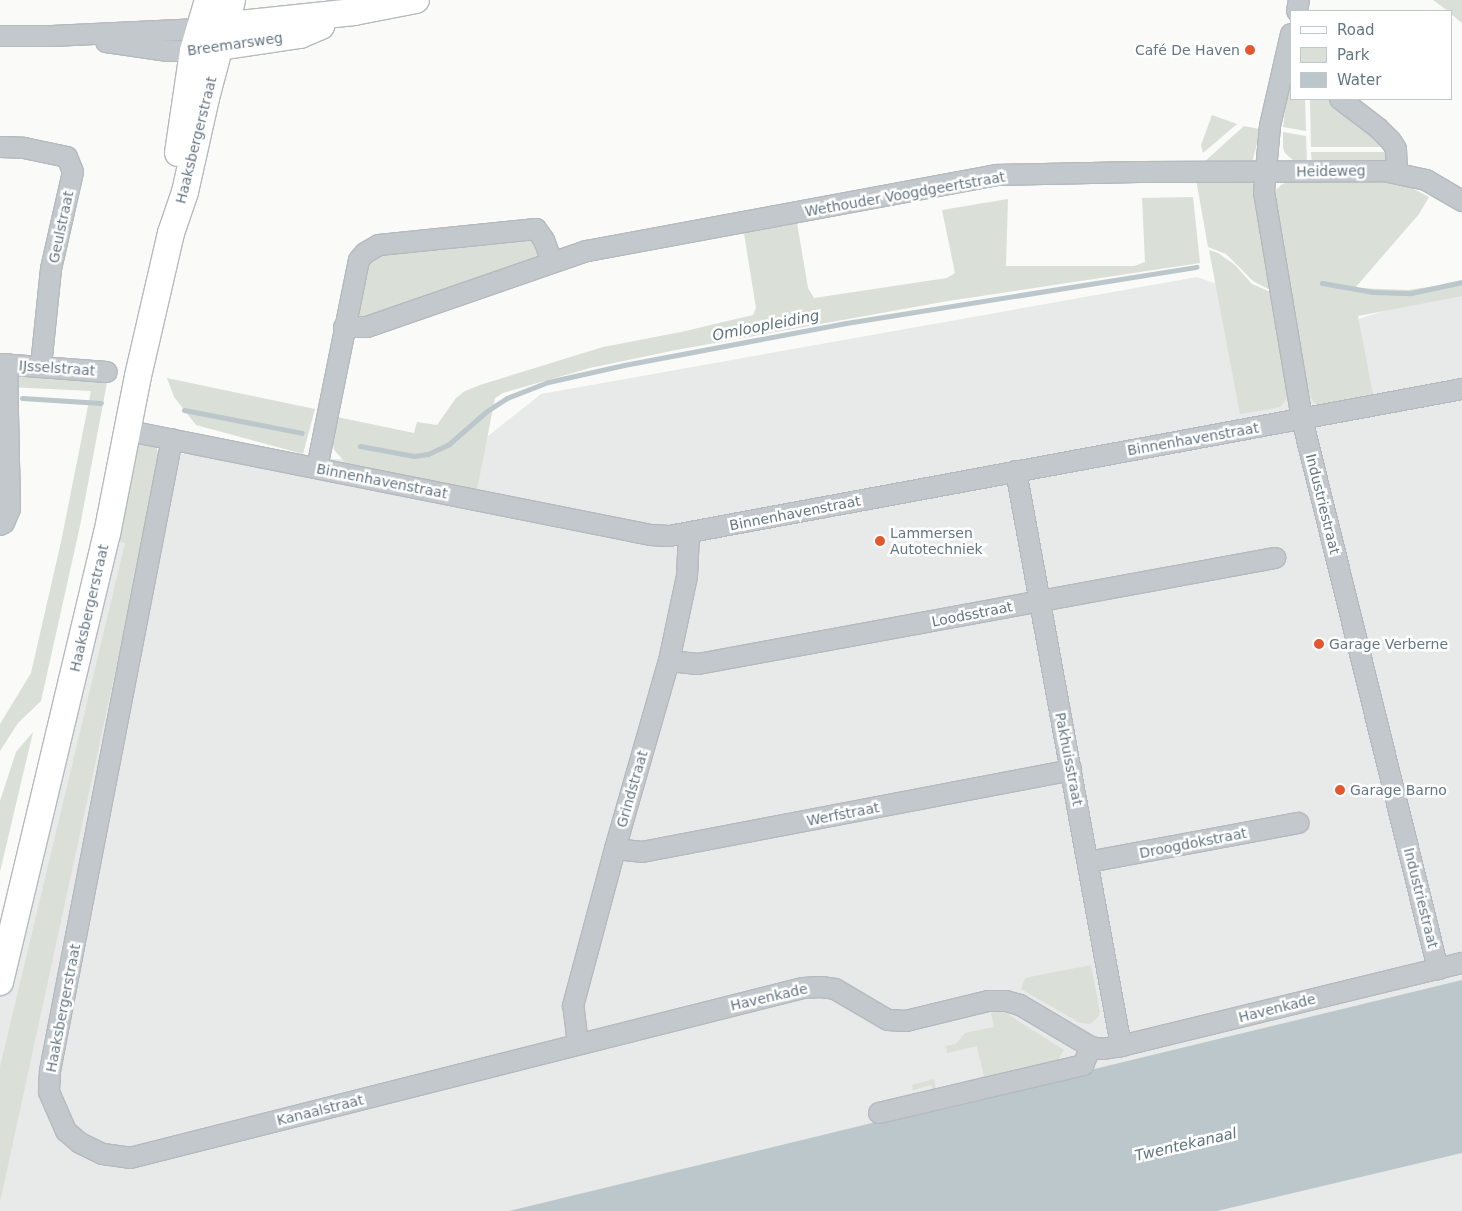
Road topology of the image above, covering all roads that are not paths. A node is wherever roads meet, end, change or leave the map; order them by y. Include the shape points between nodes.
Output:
1 (208, 0) edge
2 (232, 0) edge
3 (416, 0) edge
4 (0, 36) edge
5 (223, 36) junction
6 (197, 40) junction
7 (1290, 41) edge
8 (1287, 62) edge
9 (1341, 100) edge
10 (0, 147) edge
11 (1264, 172) junction
12 (1397, 172) junction
13 (1462, 201) edge
14 (170, 233) junction
15 (552, 262) junction
16 (344, 327) junction
17 (4, 364) edge
18 (41, 366) junction
19 (107, 372) dead end
20 (1462, 388) edge
21 (1302, 419) junction
22 (129, 431) junction
23 (172, 439) junction
24 (317, 468) junction
25 (1016, 471) junction
26 (0, 525) edge
27 (690, 534) junction
28 (1275, 558) dead end
29 (1039, 601) junction
30 (669, 661) junction
31 (1071, 770) junction
32 (1298, 823) dead end
33 (615, 849) junction
34 (1088, 862) junction
35 (1462, 964) edge
36 (1438, 969) junction
37 (0, 982) edge
38 (578, 1044) junction
39 (1121, 1046) junction
40 (1091, 1047) junction
41 (879, 1113) dead end
42 (66, 1131) joint

1 - 6 main road, Haaksbergerstraat
2 - 5 main road, Haaksbergerstraat
3 - 5 main road, Breemarsweg
4 - 6 street, Breemarsweg
5 - 6 main road, Breemarsweg
5 - 14 main road, Haaksbergerstraat via 185,192
6 - 14 main road, Haaksbergerstraat via 170,197
7 - 8 street, Industriestraat
8 - 11 street, Industriestraat via 1270,126
9 - 12 street via 1391,141 1396,149
10 - 18 street, Geulstraat via 24,148 67,157 73,172 51,269
11 - 12 street, Heideweg
11 - 15 street, Wethouder Voogdgeertstraat via 996,176 611,246
11 - 21 street, Industriestraat via 1264,192
12 - 13 street, Heideweg via 1426,180
14 - 22 main road, Haaksbergerstraat
15 - 16 street, Wethouder Voogdgeertstraat via 367,327
15 - 16 street via 536,229 379,245 370,248 359,260
16 - 24 street
17 - 18 street, IJsselstraat
17 - 26 street, IJsselstraat via 10,508
18 - 19 street, IJsselstraat
20 - 21 street, Binnenhavenstraat
21 - 25 street, Binnenhavenstraat
21 - 36 street, Industriestraat
22 - 23 street, Binnenhavenstraat
22 - 37 main road, Haaksbergerstraat
23 - 24 street, Binnenhavenstraat
23 - 42 street, Haaksbergerstraat via 50,1071 49,1092
24 - 27 street, Binnenhavenstraat via 651,535
25 - 27 street, Binnenhavenstraat
25 - 29 street, Pakhuisstraat
27 - 30 street, Grindstraat via 687,576
28 - 29 street, Loodsstraat
29 - 30 street, Loodsstraat via 698,664
29 - 31 street, Pakhuisstraat
30 - 33 street, Grindstraat
31 - 33 street, Werfstraat via 642,852
31 - 34 street, Pakhuisstraat
32 - 34 street, Droogdokstraat
33 - 38 street, Grindstraat via 573,1006
34 - 39 street, Pakhuisstraat
35 - 36 street, Havenkade
36 - 39 street, Havenkade
38 - 40 street, Havenkade via 803,988 822,987 835,989 888,1020 906,1021 988,1001 1006,1001 1020,1005
38 - 42 street, Kanaalstraat via 130,1158 103,1154 80,1143
39 - 40 street, Havenkade
40 - 41 street via 1083,1065

